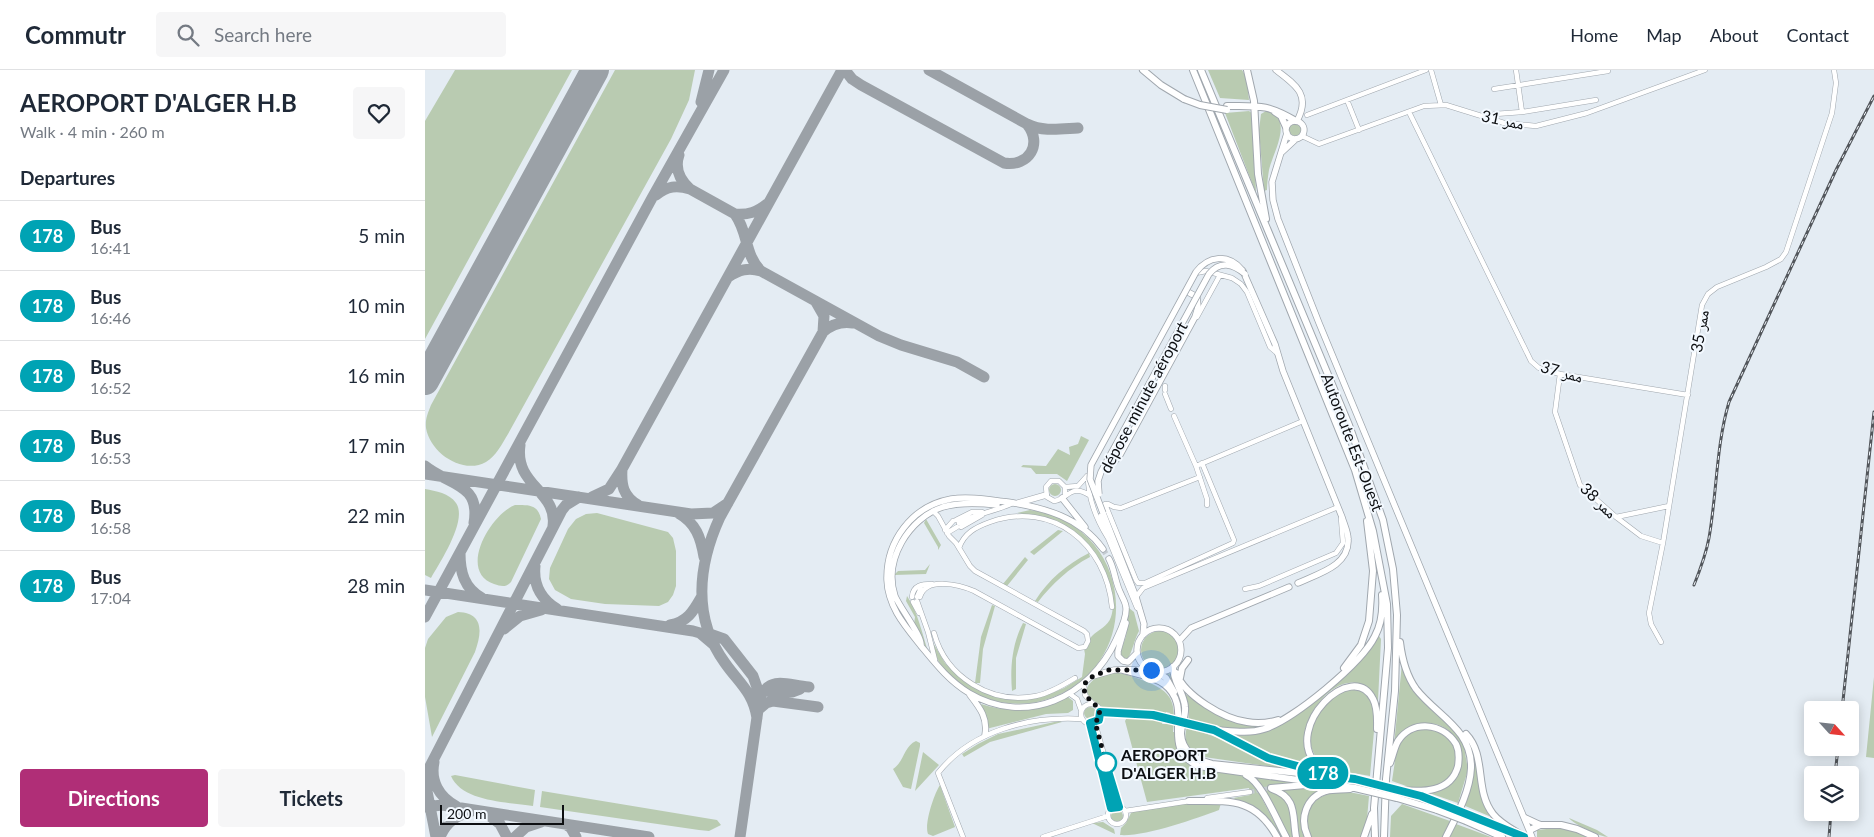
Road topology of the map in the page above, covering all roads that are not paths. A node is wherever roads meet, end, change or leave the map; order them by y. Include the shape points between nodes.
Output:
1 (1144, 70) edge
2 (1193, 70) edge
3 (1201, 70) edge
4 (1247, 70) edge
5 (1276, 70) edge
6 (1426, 70) edge
7 (1431, 70) edge
8 (1516, 70) edge
9 (1705, 70) edge
10 (1834, 70) edge
11 (1608, 71) dead end
12 (1518, 85) junction
13 (1494, 89) dead end
14 (1347, 100) junction
15 (1596, 100) dead end
16 (1441, 105) junction
17 (1255, 108) junction
18 (1409, 112) junction
19 (1522, 112) junction
20 (1307, 114) dead end
21 (1491, 119) junction
22 (1296, 121) junction
23 (1286, 130) junction
24 (1359, 130) junction
25 (1299, 137) junction
26 (1281, 154) junction
27 (1271, 240) junction
28 (1243, 272) junction
29 (1220, 275) junction
30 (1186, 291) junction
31 (1197, 297) junction
32 (1277, 353) junction
33 (1561, 374) junction
34 (1687, 395) junction
35 (1171, 409) dead end
36 (1175, 416) dead end
37 (1303, 422) junction
38 (1202, 463) junction
39 (1196, 466) junction
40 (1088, 475) junction
41 (1200, 477) junction
42 (1065, 487) junction
43 (1046, 495) junction
44 (1089, 495) junction
45 (1063, 496) junction
46 (1364, 500) junction
47 (1001, 502) junction
48 (1013, 503) junction
49 (1105, 504) junction
50 (1207, 505) dead end
51 (1669, 506) junction
52 (1338, 507) junction
53 (933, 511) junction
54 (1103, 513) junction
55 (1341, 516) junction
56 (1616, 517) junction
57 (957, 524) junction
58 (947, 532) junction
59 (1089, 533) junction
60 (1108, 538) junction
61 (1663, 543) junction
62 (959, 548) junction
63 (1103, 549) tunnel mouth
64 (1109, 559) tunnel mouth
65 (1379, 564) junction
66 (1298, 583) dead end
67 (941, 584) junction
68 (1289, 587) dead end
69 (1245, 589) dead end
70 (1136, 597) junction
71 (916, 599) junction
72 (1112, 607) dead end
73 (1127, 611) junction
74 (1397, 615) junction
75 (1142, 616) junction
76 (934, 632) dead end
77 (1143, 635) junction
78 (1179, 641) junction
79 (1661, 642) dead end
80 (921, 646) junction
81 (1137, 652) junction
82 (1188, 660) dead end
83 (1174, 666) junction
84 (1149, 669) junction
85 (941, 670) junction
86 (1123, 670) junction
87 (1157, 672) junction
88 (1093, 676) junction
89 (1075, 678) dead end
90 (1084, 684) junction
91 (1181, 684) junction
92 (969, 693) junction
93 (1070, 694) junction
94 (1316, 696) junction
95 (1177, 703) junction
96 (1093, 704) junction
97 (1081, 710) junction
98 (1100, 712) junction
99 (1292, 713) junction
100 (1167, 718) tunnel mouth
101 (1082, 719) junction
102 (1449, 719) junction
103 (1092, 723) junction
104 (1190, 725) tunnel mouth
105 (1214, 730) junction
106 (985, 735) junction
107 (1377, 760) junction
108 (1211, 766) junction
109 (1241, 772) junction
110 (1337, 777) junction
111 (1355, 779) junction
112 (1386, 779) junction
113 (1331, 783) junction
114 (1355, 788) junction
115 (1400, 790) junction
116 (1250, 792) tunnel mouth
117 (1189, 801) junction
118 (1119, 807) junction
119 (1111, 808) junction
120 (1374, 808) junction
121 (1125, 811) junction
122 (1108, 816) junction
123 (1525, 818) junction
124 (1540, 825) junction
125 (1531, 834) edge
126 (1522, 836) edge
127 (963, 837) edge
128 (1043, 837) edge
129 (1277, 837) edge
130 (1286, 837) edge
131 (1296, 837) edge
132 (1308, 837) edge
133 (1364, 837) edge
134 (1375, 837) edge
135 (1384, 837) edge
136 (1446, 837) edge
137 (1502, 837) edge
138 (1595, 837) edge

1 - 17 highway, bridge via 1161,86 1209,108
2 - 46 highway, Autoroute Est-Ouest via 1323,388
3 - 27 highway, Autoroute Est-Ouest
4 - 17 highway
5 - 22 main road via 1302,95 1302,109
6 - 14 street
7 - 16 street
8 - 12 street
9 - 21 street, ممر 31 via 1554,123 1536,126
10 - 34 street, ممر 35 via 1836,83 1832,113 1786,252 1781,259 1708,294 1702,305
11 - 12 street
12 - 13 street
12 - 19 street
14 - 20 street
14 - 24 street
15 - 19 street
16 - 18 street, ممر 31 via 1424,106
16 - 21 street, ممر 31
17 - 22 highway via 1275,109
17 - 23 highway via 1278,114
17 - 27 highway via 1258,174
18 - 24 street, ممر 31
18 - 33 street, ممر 37 via 1531,361 1539,368
19 - 21 street via 1495,114
22 - 23 main road via 1291,122
22 - 25 main road via 1304,131
23 - 25 main road via 1291,138
23 - 26 main road
24 - 25 street, ممر 31 via 1319,144
25 - 26 main road
26 - 123 main road via 1274,170 1271,192 1278,219
27 - 74 highway, Autoroute Est-Ouest via 1375,495 1393,569
28 - 30 main road, dépose minute aéroport, bridge via 1228,260 1211,259 1198,269
28 - 31 main road, dépose minute aéroport, bridge via 1231,265 1216,267
28 - 32 main road
29 - 32 street via 1237,281 1245,288 1270,347
29 - 35 street via 1167,370 1165,388
29 - 40 street via 1202,270 1193,277
30 - 31 main road, bridge
30 - 54 main road, dépose minute aéroport, bridge via 1091,466 1090,479
31 - 54 main road, dépose minute aéroport, bridge via 1099,476
32 - 37 main road
33 - 34 street, ممر 37
33 - 56 street, ممر 38 via 1555,412 1580,485
34 - 51 street, ممر 35
36 - 39 street
37 - 38 street
37 - 52 main road
38 - 39 street
38 - 49 street via 1233,543 1145,583 1136,580
39 - 41 street
40 - 42 street via 1078,486
40 - 44 street
41 - 49 street via 1121,508
41 - 50 street
42 - 43 street via 1059,481 1051,481 1046,487
42 - 45 street
43 - 45 street via 1054,501
43 - 48 main road
44 - 45 street via 1079,491
44 - 60 street
45 - 59 main road
46 - 65 highway, Autoroute Est-Ouest
46 - 94 highway via 1373,567 1369,624 1356,655
47 - 48 main road
47 - 53 main road via 999,505 954,504
47 - 80 main road via 965,498 946,500 918,513 899,533 888,560 888,590 901,621
48 - 57 street
48 - 59 main road via 1061,515
49 - 60 street via 1101,515
51 - 56 street
51 - 61 street, ممر 35
52 - 55 main road
52 - 70 street via 1143,588
53 - 58 street
53 - 80 main road via 906,535 897,552 893,574 895,596 921,639
54 - 70 main road
55 - 66 main road via 1349,541 1343,559
55 - 69 street via 1343,543 1338,552
56 - 61 street, ممر 38 via 1641,536
57 - 58 street
57 - 58 street
58 - 62 street
59 - 63 main road
60 - 75 street
61 - 79 street, ممر 35 via 1649,613
62 - 67 street via 975,571 1083,631 1088,636 1087,643 1078,648 974,590
62 - 72 street via 969,532 999,519 1029,515 1054,522 1082,540 1095,555 1105,575
64 - 73 main road
65 - 94 highway via 1382,613 1375,638 1353,666
65 - 107 highway, Autoroute Est-Ouest via 1387,604 1388,648
67 - 71 street via 926,587
67 - 71 street via 919,585 914,589
68 - 78 main road via 1191,628
70 - 75 main road
71 - 85 street via 933,657
73 - 81 main road via 1125,632 1117,654 1125,662
73 - 88 main road via 1114,644
74 - 102 highway via 1405,668 1416,689
74 - 112 highway, Autoroute Est-Ouest via 1395,692
75 - 77 main road
76 - 89 street via 942,653 957,673 993,694 1015,698 1036,696
77 - 78 main road via 1152,629 1163,628 1173,632
77 - 81 main road
78 - 83 main road via 1181,653
80 - 85 main road
81 - 84 main road via 1140,661
82 - 91 highway via 1181,671
83 - 87 main road
83 - 91 highway
83 - 108 highway via 1175,682 1185,706 1183,743 1193,757
84 - 86 main road
84 - 87 main road
85 - 92 main road
86 - 88 main road via 1109,670
86 - 95 highway via 1158,680
87 - 95 highway via 1171,684
88 - 90 main road
90 - 93 main road
90 - 96 street via 1085,696
91 - 99 highway via 1198,699 1242,721 1268,722
92 - 93 main road via 999,704 1019,707 1050,702
92 - 106 main road via 984,714
93 - 97 street via 1077,699
94 - 99 highway
95 - 108 highway via 1180,717 1177,737 1181,751 1193,764
96 - 97 street via 1087,704
96 - 98 street
97 - 101 street
98 - 100 street
98 - 103 street via 1100,717
99 - 105 highway via 1263,729 1247,732
101 - 103 street
101 - 106 street via 1046,719
102 - 126 highway via 1469,737 1474,747 1484,800 1493,814
102 - 136 highway via 1466,741 1471,768 1463,799
103 - 118 street
103 - 119 street
104 - 105 street
105 - 110 highway via 1268,758
106 - 127 street via 959,753 938,774
107 - 111 highway via 1376,713 1372,696 1356,687 1336,692 1322,704 1311,723 1307,739 1309,749 1318,766
107 - 120 highway, Autoroute Est-Ouest
108 - 109 highway
108 - 110 highway
109 - 113 highway
109 - 130 highway via 1259,787
110 - 111 highway
111 - 115 highway, bridge
112 - 115 highway via 1395,748 1407,732 1425,725 1446,732 1458,749 1457,768 1451,780 1437,790
112 - 135 highway, Autoroute Est-Ouest
113 - 114 highway
113 - 131 highway via 1271,788 1291,804
114 - 132 highway via 1327,790 1313,798 1304,817
114 - 137 highway, bridge via 1437,810
115 - 126 highway, bridge
116 - 117 street
117 - 121 street
117 - 129 highway via 1243,804 1262,816
118 - 119 street
118 - 121 street
119 - 122 street
120 - 133 highway
120 - 134 highway, Autoroute Est-Ouest
121 - 122 street via 1125,819 1119,824 1112,823
122 - 128 street
123 - 124 highway
123 - 125 main road
124 - 125 highway
124 - 138 highway via 1561,825

